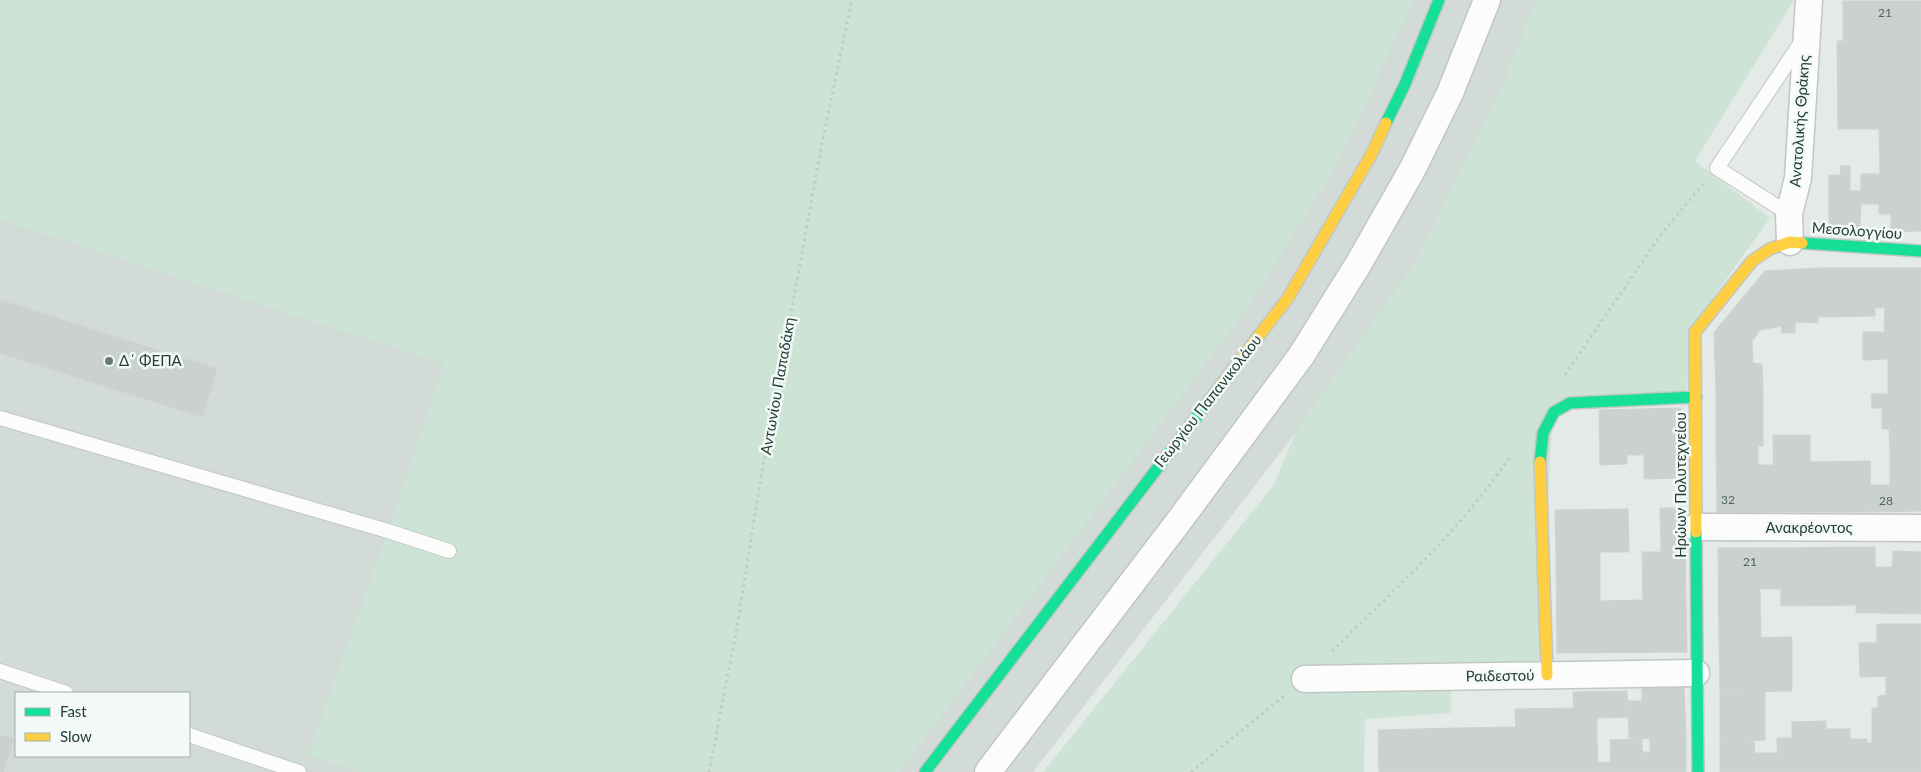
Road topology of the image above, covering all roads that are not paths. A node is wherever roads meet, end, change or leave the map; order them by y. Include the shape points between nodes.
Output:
1 (1439, 0) edge
2 (1487, 0) edge
3 (1809, 0) edge
4 (1806, 35) junction
5 (1789, 214) junction
6 (1790, 242) junction
7 (1921, 251) edge
8 (1696, 397) junction
9 (0, 418) edge
10 (1696, 527) junction
11 (1921, 528) edge
12 (449, 551) dead end
13 (0, 671) edge
14 (1696, 673) junction
15 (1547, 675) junction
16 (1305, 678) road end
17 (63, 692) edge
18 (190, 735) edge
19 (299, 772) edge
20 (925, 772) edge
21 (988, 772) edge
22 (1698, 772) edge

1 - 20 street, Γεωργίου Παπανικολάου via 1405,84 1371,155 1288,298
2 - 21 street via 1450,93 1412,170 1301,356
3 - 4 street, Ανατολικής Θράκης
4 - 5 street, Ανατολικής Θράκης via 1798,178
4 - 5 lane via 1717,168
5 - 6 street, Ανατολικής Θράκης
6 - 7 street, Μεσολογγίου
6 - 8 street, Ηρώων Πολυτεχνείου via 1752,260 1695,332
8 - 10 street, Ηρώων Πολυτεχνείου
8 - 15 street via 1570,403 1554,412 1543,433 1540,467
9 - 12 lane
10 - 11 street, Ανακρέοντος
10 - 14 street, Ηρώων Πολυτεχνείου
13 - 17 lane
14 - 15 street, Ραιδεστού
14 - 22 street, Ηρώων Πολυτεχνείου
15 - 16 street, Ραιδεστού
18 - 19 lane

